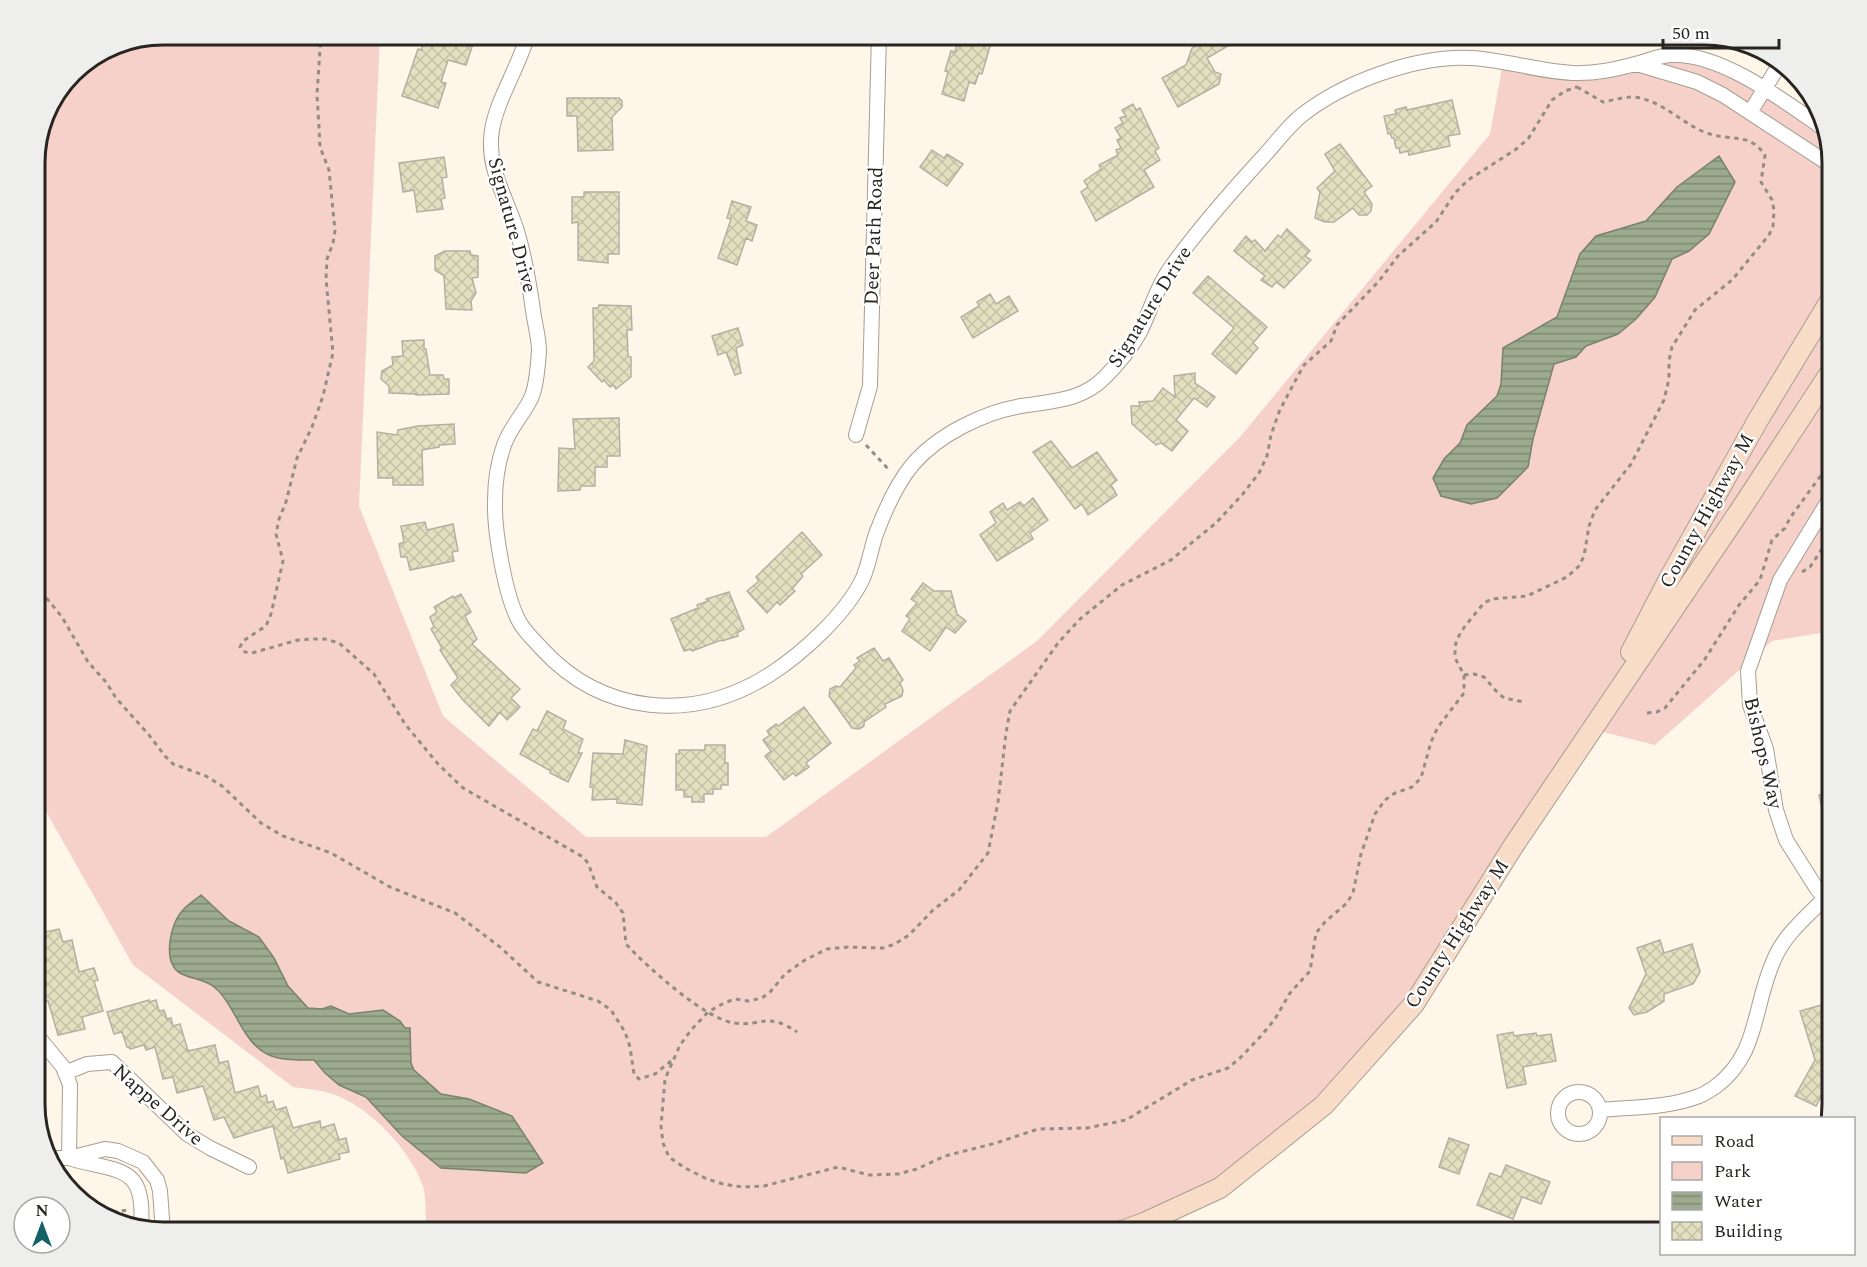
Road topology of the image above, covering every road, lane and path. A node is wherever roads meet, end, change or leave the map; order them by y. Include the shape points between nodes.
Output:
1 (320, 45) edge
2 (524, 45) edge
3 (879, 45) edge
4 (1637, 64) junction
5 (1776, 70) edge
6 (1765, 88) junction
7 (1750, 111) junction
8 (1814, 122) edge
9 (1822, 159) edge
10 (1822, 316) edge
11 (1822, 387) edge
12 (856, 435) joint
13 (1822, 475) edge
14 (900, 482) junction
15 (1822, 513) edge
16 (45, 596) edge
17 (1464, 675) junction
18 (1524, 702) dead end
19 (1647, 713) dead end
20 (1591, 729) junction
21 (1822, 893) edge
22 (1822, 907) edge
23 (708, 1012) junction
24 (797, 1032) dead end
25 (45, 1045) edge
26 (672, 1059) junction
27 (65, 1073) junction
28 (1600, 1110) dead end
29 (58, 1158) edge
30 (69, 1158) junction
31 (249, 1167) dead end
32 (160, 1191) junction
33 (141, 1194) junction
34 (142, 1210) junction
35 (116, 1212) edge
36 (141, 1220) edge
37 (163, 1222) edge
38 (1159, 1222) edge

1 - 23 path via 317,95 320,147 329,170 334,231 326,279 333,353 279,519 276,534 283,561 271,614 266,626 240,647 252,653 298,640 325,639 350,651 374,674 405,724 454,780 583,857 597,887 623,913 626,944 666,982
2 - 14 street, Signature Drive via 496,112 491,143 493,169 517,230 539,347 531,398 504,442 495,499 505,576 520,623 531,636 559,667 580,681 633,704 705,702 739,690 772,674 815,639 854,594
3 - 12 street, Deer Path Road via 870,386
4 - 6 street, Signature Drive via 1669,54 1704,58
4 - 7 street via 1697,82
4 - 14 street, Signature Drive via 1586,74 1546,72 1471,58 1450,59 1419,62 1338,92 1299,117 1218,207 1165,275 1139,332 1103,380 1086,392 1060,401 998,411 974,421 935,443
5 - 6 street
6 - 7 street
6 - 8 street, Signature Drive
7 - 9 street
10 - 20 main road, County Highway M via 1741,449
11 - 20 main road, County Highway M
12 - 14 path
13 - 19 path via 1772,540 1760,580 1705,659 1665,708
15 - 21 street, Bishops Way via 1780,580 1748,671 1750,705 1766,749 1776,810 1786,840
16 - 26 path via 88,662 173,764 222,786 261,823 283,836 331,853 390,887 455,913 538,982 598,1001 611,1010 625,1032 634,1074 639,1079 655,1074
17 - 18 path via 1484,677 1504,698
17 - 23 path via 1455,658 1457,639 1476,610 1492,599 1527,596 1567,577 1579,566 1595,510 1631,464 1664,400 1672,347 1695,310 1732,280 1769,235 1774,210 1761,182 1765,154 1750,140 1708,134 1641,98 1630,96 1603,102 1577,87 1552,100 1528,139 1468,180 1436,222 1398,256 1337,325 1331,341 1304,365 1279,412 1259,473 1242,495 1170,560 1122,585 1080,619 1052,651 1010,711 988,853 959,890 896,944 883,948 826,949 785,974 762,998 735,999
17 - 26 path via 1464,693 1438,727 1421,778 1385,800 1375,814 1353,893 1316,933 1310,971 1290,993 1275,1019 1228,1068 1191,1080 1126,1120 1087,1128 1038,1129 898,1174 869,1175 838,1167 764,1186 723,1184 685,1168 669,1157 663,1143 664,1079
20 - 38 main road, County Highway M via 1414,1004 1324,1106 1220,1188
22 - 28 street via 1791,931 1773,960 1749,1043 1740,1062 1722,1081 1702,1096 1678,1103
23 - 24 path via 735,1023 776,1020
23 - 26 path
25 - 27 street
27 - 30 street via 70,1085
27 - 31 street, Nappe Drive via 87,1064 112,1062 187,1134
29 - 30 street
30 - 32 street via 105,1149 132,1155 150,1170
30 - 33 street via 119,1170 129,1175
32 - 33 street
32 - 37 street
33 - 34 street
34 - 35 path
34 - 36 street

